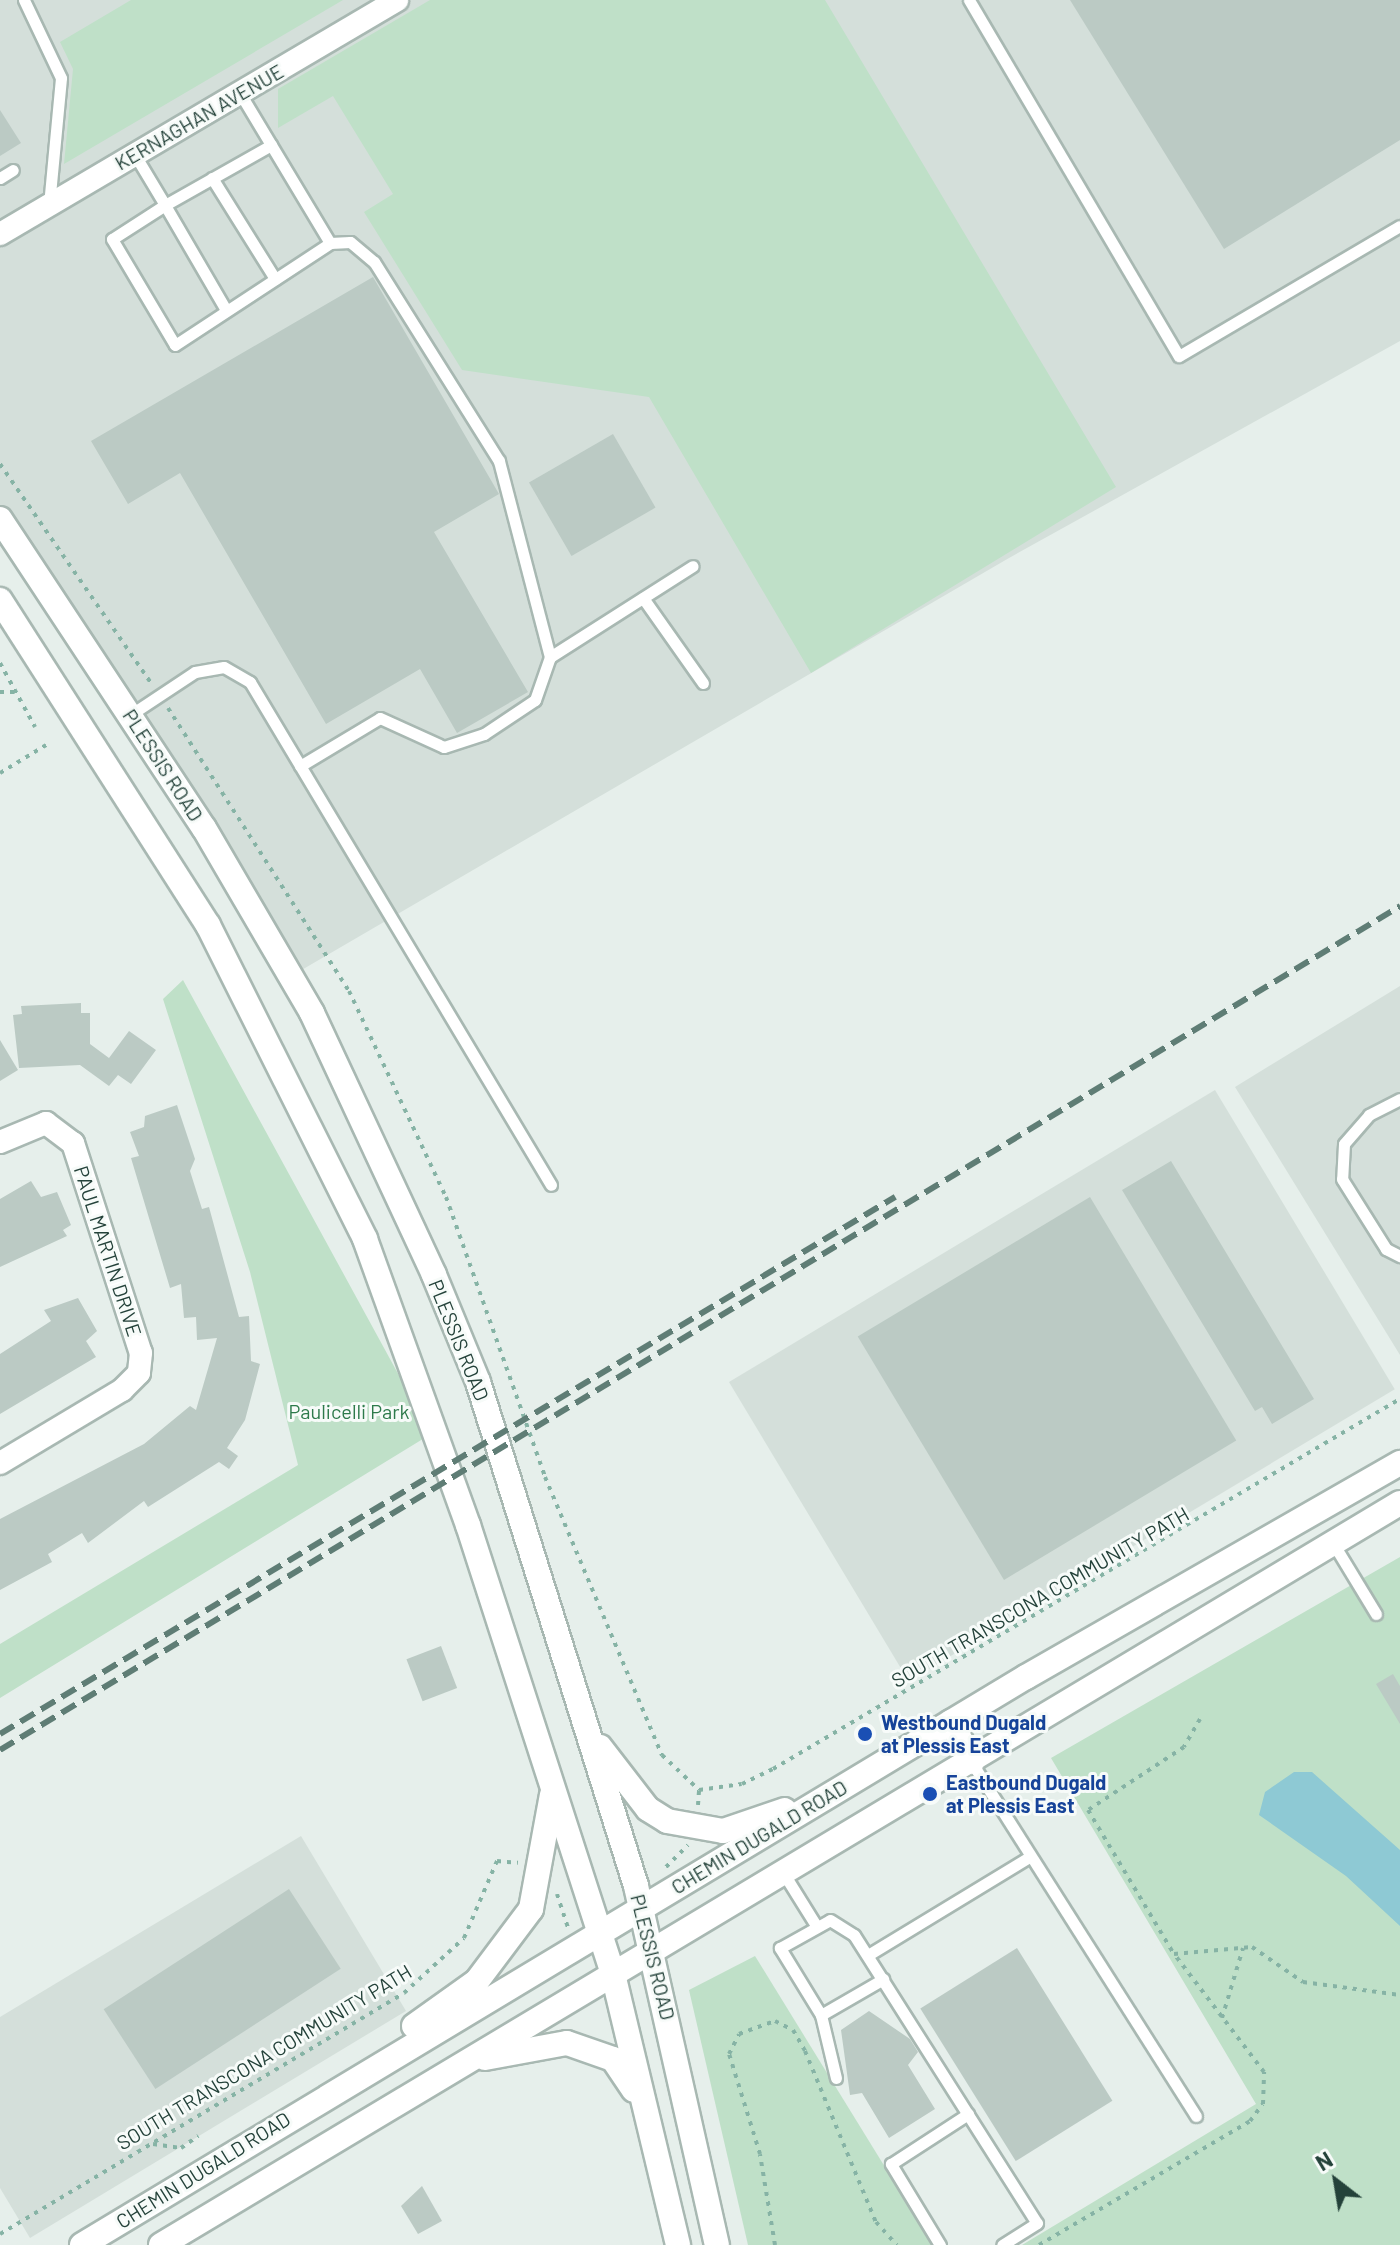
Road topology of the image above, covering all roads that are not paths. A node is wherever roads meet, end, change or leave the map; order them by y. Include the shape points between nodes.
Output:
1 (24, 0) edge
2 (397, 0) edge
3 (969, 0) edge
4 (240, 93) junction
5 (271, 145) junction
6 (135, 155) junction
7 (13, 170) dead end
8 (0, 178) edge
9 (212, 178) junction
10 (49, 205) junction
11 (165, 205) junction
12 (1400, 226) edge
13 (0, 234) edge
14 (330, 243) junction
15 (275, 279) junction
16 (226, 310) junction
17 (0, 519) edge
18 (693, 566) dead end
19 (643, 598) junction
20 (0, 600) edge
21 (550, 657) junction
22 (703, 683) dead end
23 (130, 715) junction
24 (300, 766) junction
25 (1400, 1099) edge
26 (0, 1142) edge
27 (551, 1185) dead end
28 (1400, 1256) edge
29 (0, 1463) edge
30 (1400, 1463) edge
31 (1400, 1503) edge
32 (1294, 1518) junction
33 (1333, 1542) junction
34 (1376, 1614) dead end
35 (951, 1722) junction
36 (592, 1736) junction
37 (972, 1762) junction
38 (553, 1788) junction
39 (825, 1798) junction
40 (1029, 1857) junction
41 (784, 1874) junction
42 (641, 1908) junction
43 (817, 1927) junction
44 (600, 1933) junction
45 (652, 1951) junction
46 (868, 1955) junction
47 (613, 1974) junction
48 (883, 1979) junction
49 (821, 2015) junction
50 (463, 2063) junction
51 (362, 2073) junction
52 (836, 2078) dead end
53 (968, 2114) junction
54 (1196, 2116) dead end
55 (650, 2125) junction
56 (82, 2245) edge
57 (161, 2245) edge
58 (678, 2245) edge
59 (717, 2245) edge
60 (940, 2245) edge
61 (1002, 2245) edge

1 - 10 lane via 60,66
2 - 4 street, KERNAGHAN AVENUE
3 - 12 lane via 1179,356
4 - 5 lane
4 - 6 street, KERNAGHAN AVENUE
5 - 9 lane
5 - 14 lane
6 - 10 street, KERNAGHAN AVENUE
6 - 11 lane
7 - 8 lane
9 - 11 lane
9 - 15 lane
10 - 13 street, KERNAGHAN AVENUE
11 - 16 lane
11 - 16 lane via 112,239 175,345
14 - 15 lane
14 - 21 lane via 350,242 374,262 499,461
15 - 16 lane
17 - 23 main road, PLESSIS ROAD
18 - 19 lane
19 - 21 lane
19 - 22 lane
20 - 38 main road via 208,925 323,1143 412,1361
21 - 24 lane via 535,700 484,734 444,747 380,718
23 - 24 lane via 195,672 224,667 250,682
23 - 36 main road, PLESSIS ROAD via 312,1013 421,1247 478,1382
24 - 27 lane
25 - 28 lane via 1369,1115 1344,1144 1342,1179 1386,1249
26 - 29 street, PAUL MARTIN DRIVE via 46,1123 73,1143 141,1353 139,1373 122,1390
30 - 32 main road, CHEMIN DUGALD ROAD
31 - 33 main road, CHEMIN DUGALD ROAD
32 - 33 main road
32 - 35 main road, CHEMIN DUGALD ROAD
33 - 34 lane
33 - 37 main road, CHEMIN DUGALD ROAD
35 - 37 main road
35 - 39 main road, CHEMIN DUGALD ROAD
36 - 39 main road via 648,1809 700,1832
36 - 42 main road, PLESSIS ROAD
37 - 40 lane
37 - 41 main road, CHEMIN DUGALD ROAD
38 - 44 main road
38 - 51 main road via 531,1909 477,1981
39 - 42 main road, CHEMIN DUGALD ROAD
40 - 46 lane
40 - 54 lane
41 - 43 lane
41 - 45 main road, CHEMIN DUGALD ROAD
42 - 44 main road, CHEMIN DUGALD ROAD
42 - 45 main road, PLESSIS ROAD
43 - 46 lane via 841,1922
43 - 49 lane via 780,1948
44 - 47 main road
44 - 51 main road, CHEMIN DUGALD ROAD
45 - 47 main road, CHEMIN DUGALD ROAD
45 - 59 main road, PLESSIS ROAD
46 - 48 lane
47 - 50 main road, CHEMIN DUGALD ROAD
47 - 55 main road
48 - 49 lane
48 - 53 lane
49 - 52 lane
50 - 55 main road via 567,2043 601,2052 629,2080
50 - 57 main road, CHEMIN DUGALD ROAD
51 - 56 main road, CHEMIN DUGALD ROAD
53 - 60 lane via 891,2164
53 - 61 lane via 1037,2223
55 - 58 main road

